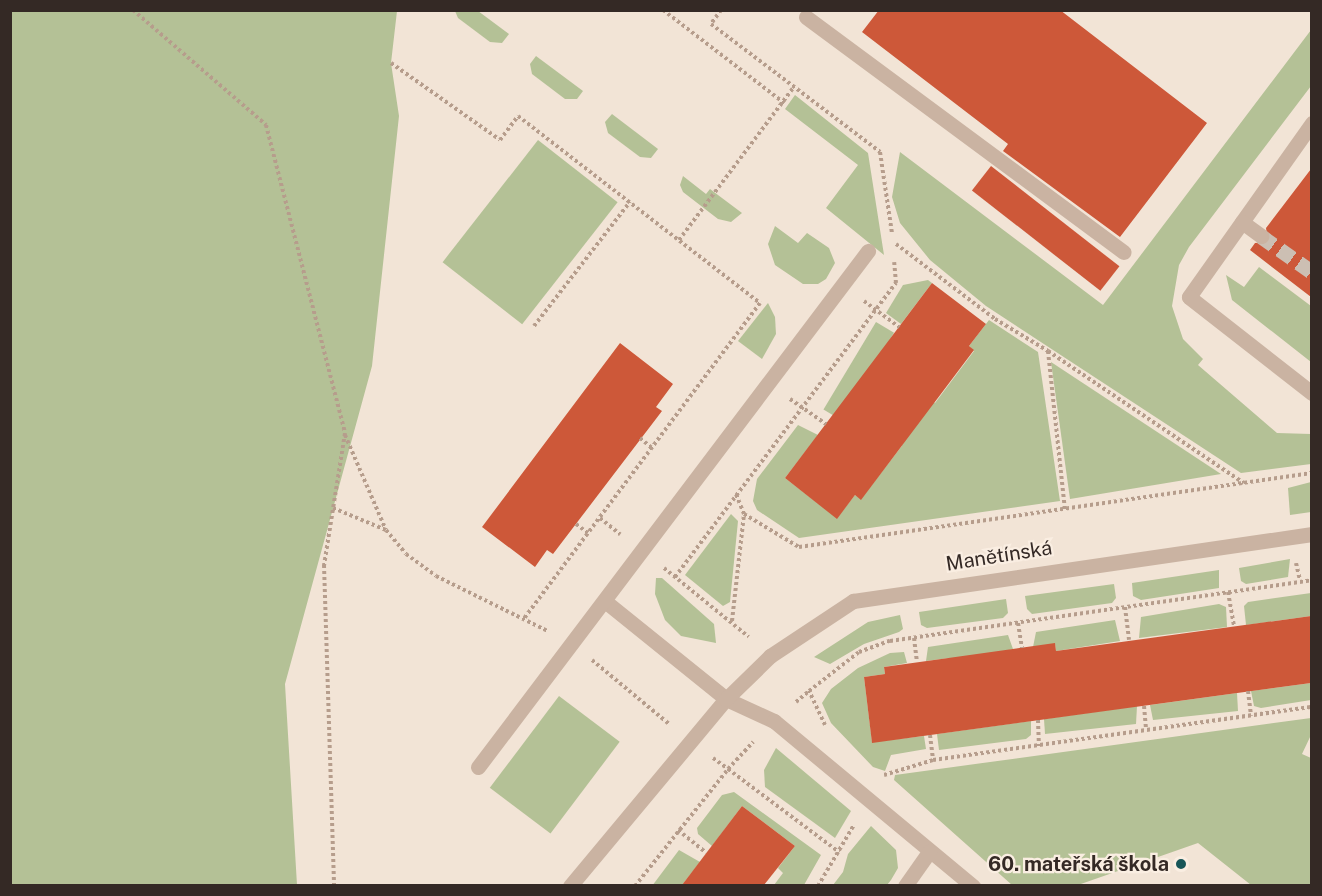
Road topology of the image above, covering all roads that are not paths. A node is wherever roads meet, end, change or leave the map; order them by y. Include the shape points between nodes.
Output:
1 (806, 17) dead end
2 (1311, 123) edge
3 (1242, 222) junction
4 (1261, 236) tunnel mouth
5 (868, 251) dead end
6 (1124, 252) dead end
7 (1311, 393) edge
8 (1311, 534) edge
9 (606, 603) junction
10 (726, 699) junction
11 (478, 768) dead end
12 (929, 852) junction
13 (570, 885) edge
14 (905, 885) edge
15 (973, 885) edge

1 - 6 street
2 - 3 street
3 - 4 street
3 - 7 street via 1190,297
5 - 9 street
8 - 10 street, Manětínská via 853,601 770,656
9 - 10 street
9 - 11 street
10 - 12 street via 774,721
10 - 13 street, Manětínská
12 - 14 street
12 - 15 street

